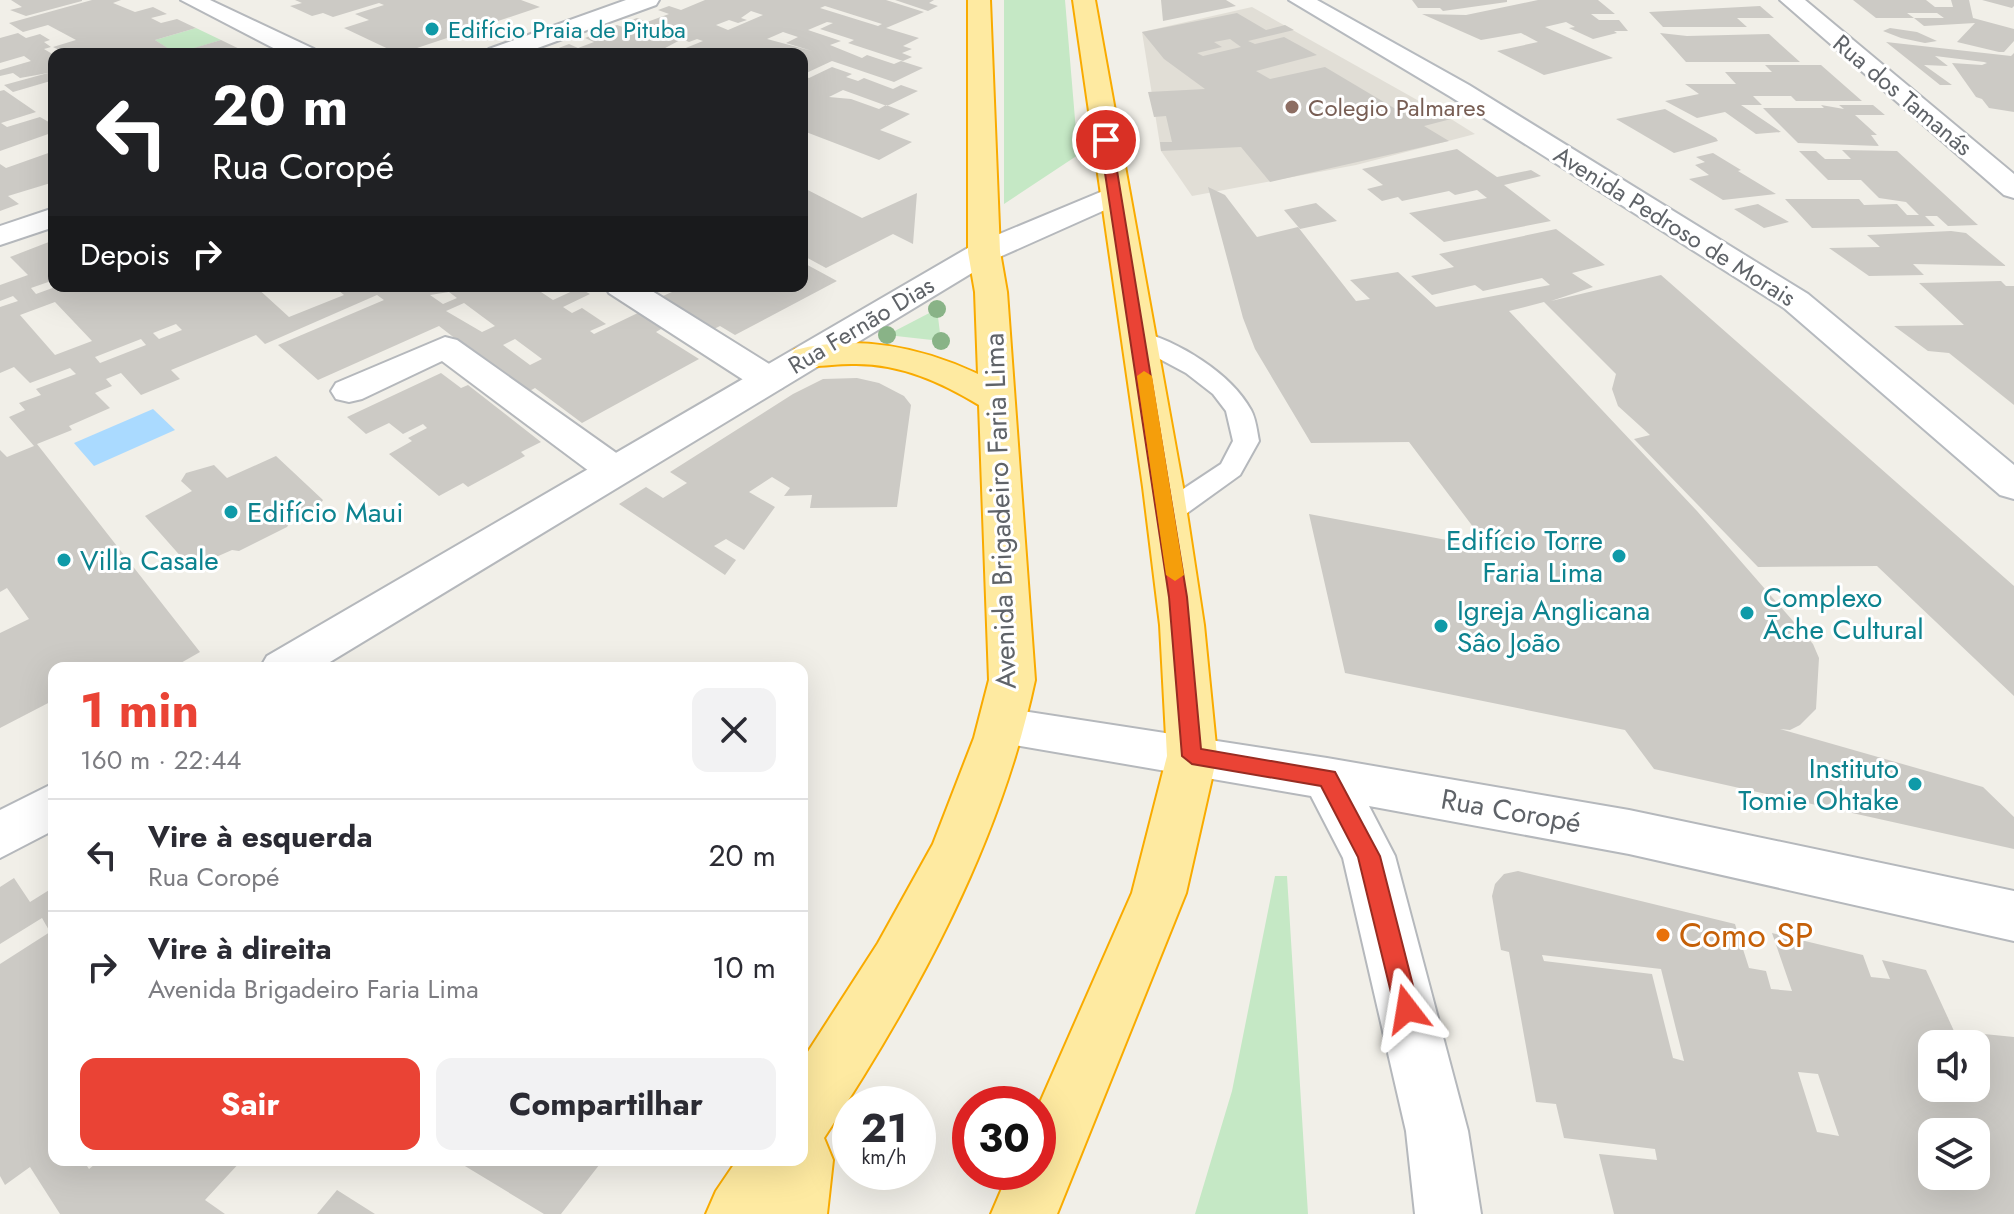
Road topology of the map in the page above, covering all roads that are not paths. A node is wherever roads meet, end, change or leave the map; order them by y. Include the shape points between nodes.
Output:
1 (192, 0) edge
2 (648, 0) edge
3 (979, 0) edge
4 (1084, 0) edge
5 (1791, 0) edge
6 (1308, 3) edge
7 (292, 48) edge
8 (517, 48) edge
9 (2014, 189) edge
10 (1115, 195) junction
11 (48, 219) edge
12 (0, 236) edge
13 (984, 252) junction
14 (630, 292) edge
15 (1138, 338) junction
16 (807, 357) junction
17 (769, 380) junction
18 (349, 391) dead end
19 (997, 400) junction
20 (615, 471) junction
21 (2014, 486) edge
22 (1166, 514) junction
23 (293, 662) edge
24 (1003, 727) junction
25 (1192, 756) junction
26 (1327, 778) junction
27 (48, 808) edge
28 (0, 836) edge
29 (2014, 916) edge
30 (808, 1124) edge
31 (770, 1166) edge
32 (799, 1166) edge
33 (739, 1214) edge
34 (794, 1214) edge
35 (1024, 1214) edge
36 (1448, 1214) edge

1 - 7 street
2 - 8 street
3 - 13 highway, Avenida Brigadeiro Faria Lima
4 - 10 highway
5 - 9 street, Rua dos Tamanás
6 - 21 street, Avenida Pedroso de Morais via 1460,91 1796,301
10 - 13 street, Rua Fernão Dias
10 - 15 highway
11 - 12 street
13 - 16 street, Rua Fernão Dias
13 - 19 highway, Avenida Brigadeiro Faria Lima
14 - 17 street
15 - 22 highway
15 - 22 lane via 1214,383 1239,410 1246,441 1231,469
16 - 17 street, Rua Fernão Dias
16 - 19 highway via 841,351 894,355 929,364
17 - 20 street, Rua Fernão Dias
18 - 20 street via 445,347
19 - 24 highway, Avenida Brigadeiro Faria Lima via 1012,680
20 - 23 street, Rua Fernão Dias
22 - 25 highway via 1182,625
24 - 25 street, Rua Coropé
24 - 30 highway, Avenida Brigadeiro Faria Lima via 962,838
25 - 26 street, Rua Coropé
25 - 35 highway via 1159,893
26 - 29 street, Rua Coropé via 1629,832
26 - 36 street via 1369,856 1437,1131
27 - 28 street
31 - 33 highway
32 - 34 highway

